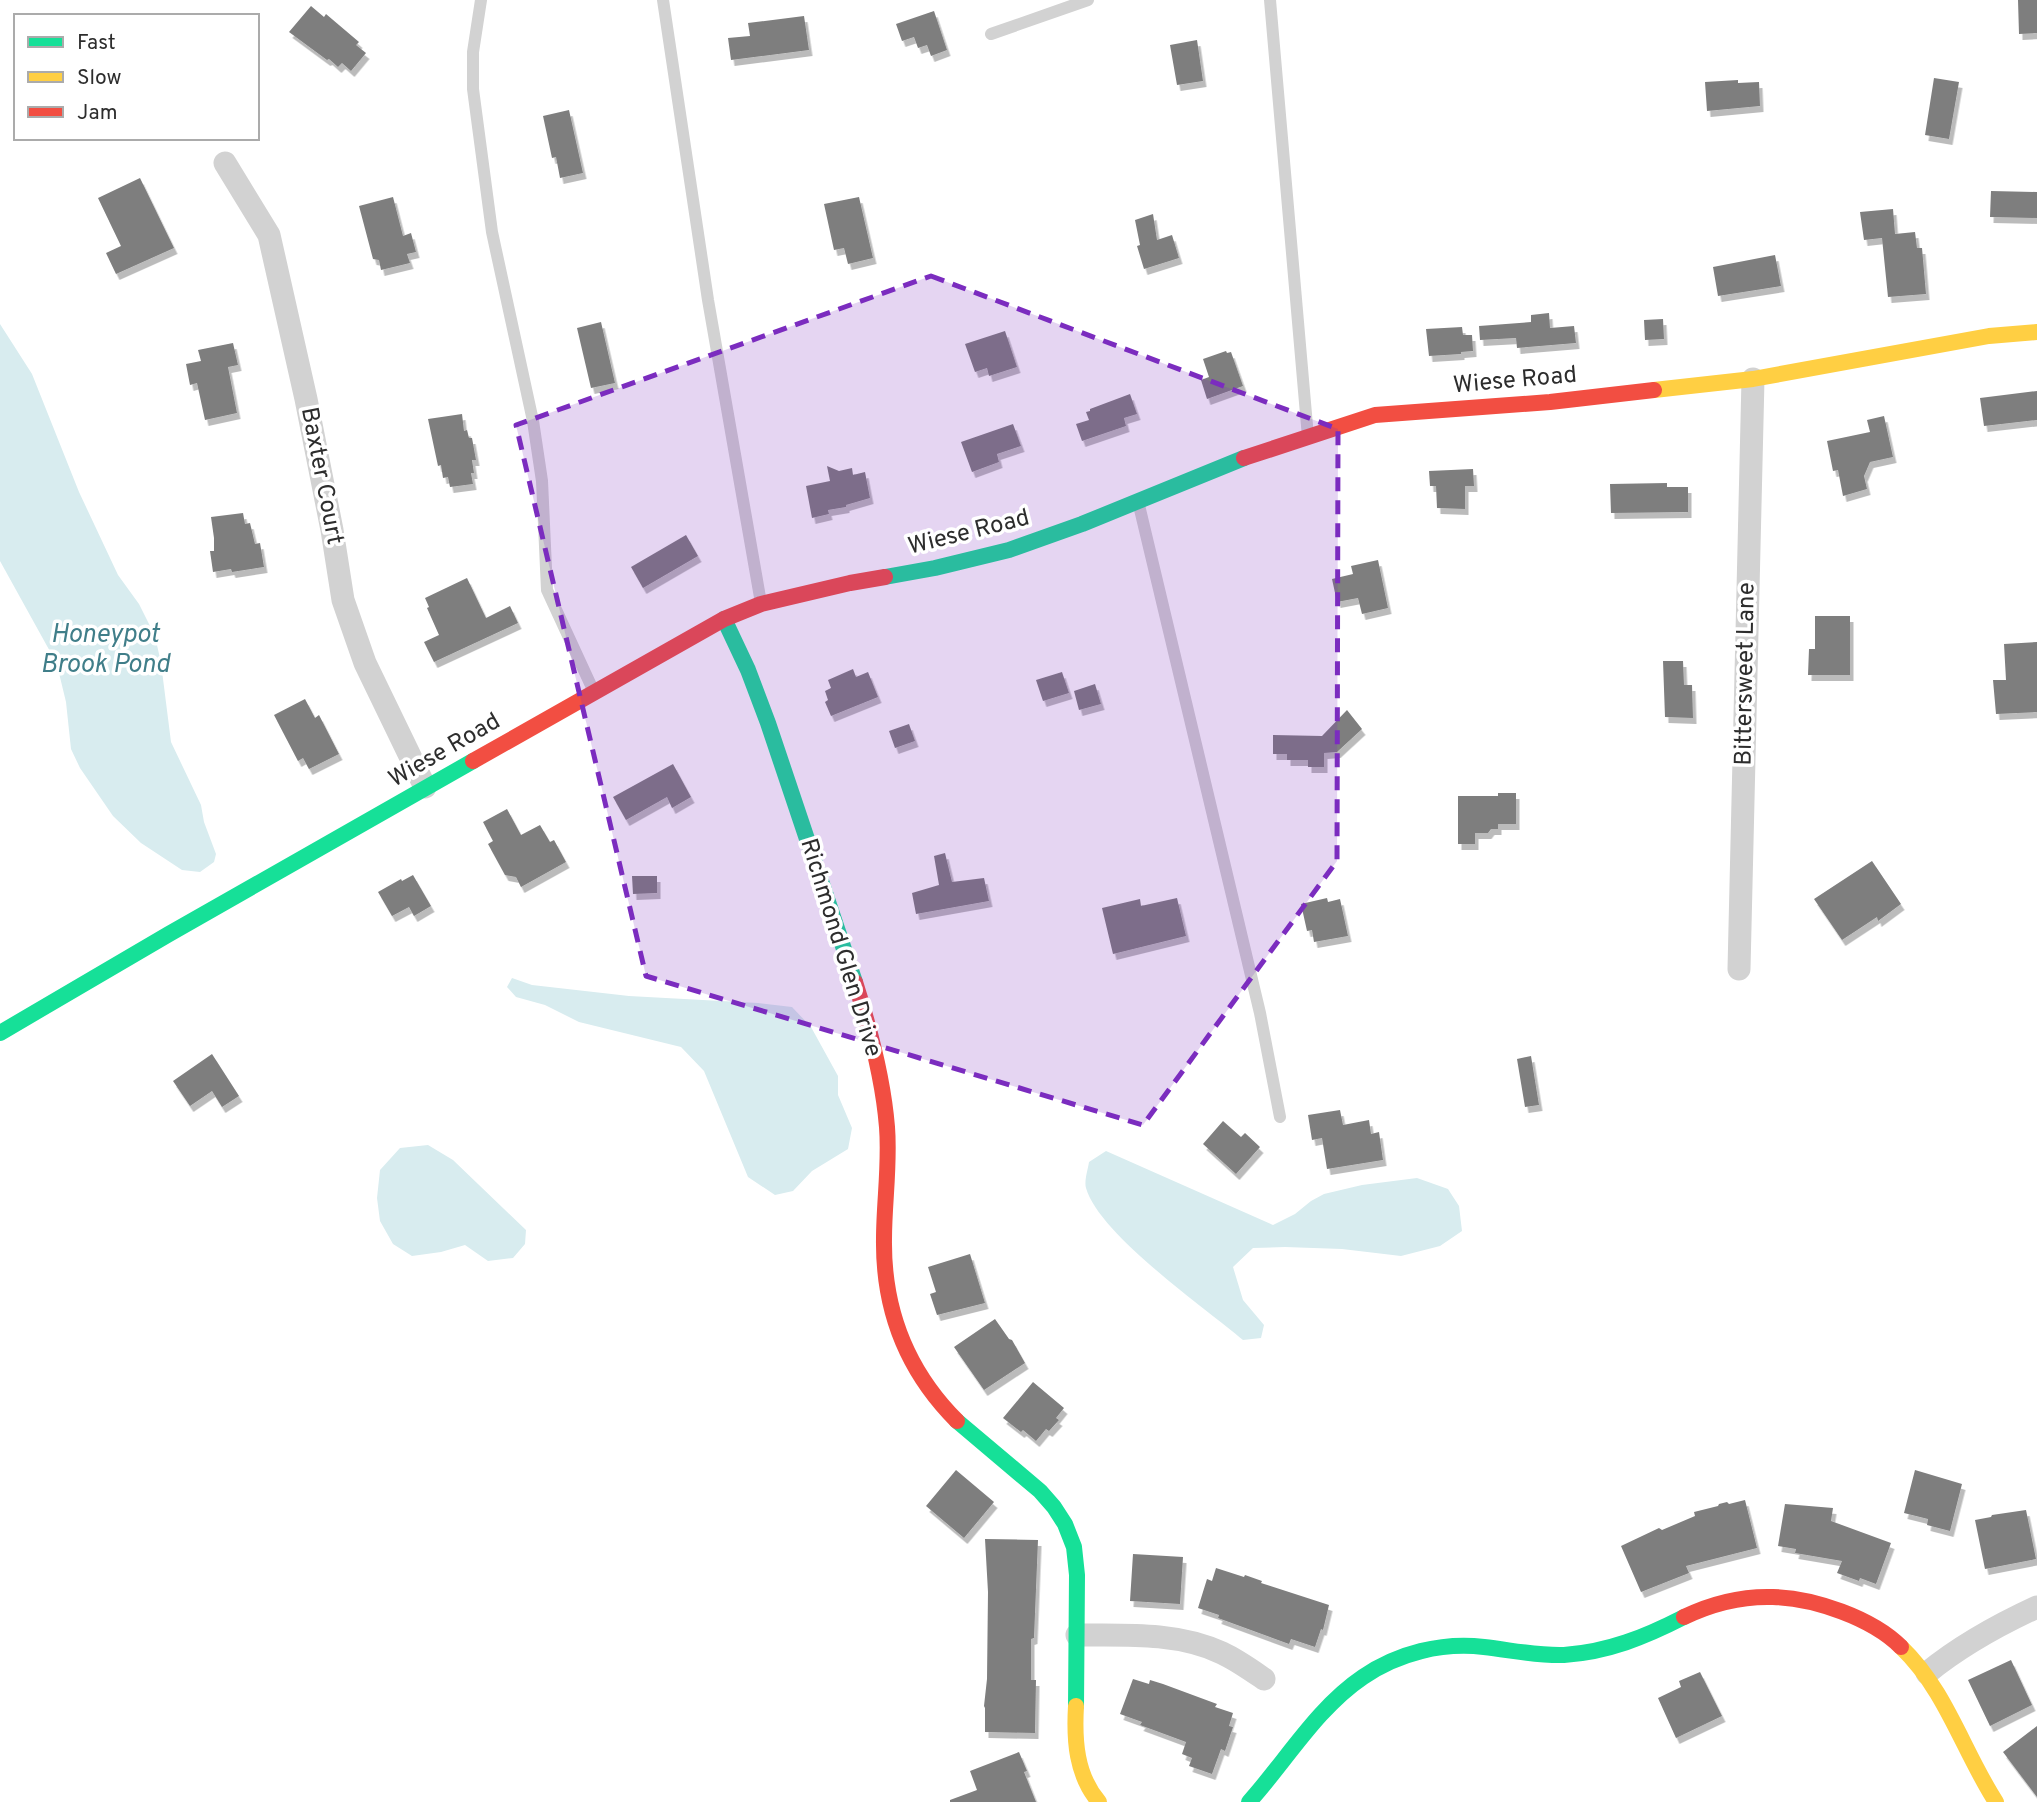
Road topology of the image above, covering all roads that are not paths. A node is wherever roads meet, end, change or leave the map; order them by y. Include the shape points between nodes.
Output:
1 (481, 0) edge
2 (663, 0) edge
3 (1088, 0) edge
4 (1270, 0) edge
5 (991, 34) dead end
6 (225, 163) dead end
7 (2037, 331) edge
8 (1753, 379) junction
9 (1308, 437) junction
10 (1138, 500) junction
11 (761, 604) junction
12 (724, 619) junction
13 (594, 692) junction
14 (425, 788) junction
15 (1739, 969) dead end
16 (0, 1033) edge
17 (1280, 1117) dead end
18 (2037, 1607) edge
19 (1077, 1635) junction
20 (1927, 1673) junction
21 (1264, 1679) dead end
22 (1099, 1802) edge
23 (1249, 1802) edge
24 (1996, 1802) edge

1 - 13 lane via 473,89 492,232 533,421 547,590
2 - 11 lane via 708,300
3 - 5 lane
4 - 9 lane
6 - 14 street, Baxter Court via 269,235 306,399 343,600 365,663
7 - 8 street, Wiese Road
8 - 9 street, Wiese Road via 1550,402 1374,415
8 - 15 street, Bittersweet Lane
9 - 10 street, Wiese Road
10 - 11 street, Wiese Road via 1009,550
10 - 17 lane via 1260,1013
11 - 12 street, Wiese Road
12 - 13 street, Wiese Road
12 - 19 street, Richmond Glen Drive via 770,729 868,1025 886,1110 889,1163 883,1259 888,1298 902,1341 923,1383 959,1423 1046,1496 1066,1522 1075,1546
13 - 14 street, Wiese Road
14 - 16 street, Wiese Road
18 - 20 street via 1987,1632
19 - 21 street via 1145,1636 1195,1644 1220,1652
19 - 22 street, Richmond Glen Drive via 1075,1737 1082,1771
20 - 23 street via 1895,1642 1864,1622 1838,1611 1774,1597 1706,1610 1601,1650 1524,1653 1448,1646 1414,1652 1379,1666 1354,1683
20 - 24 street

